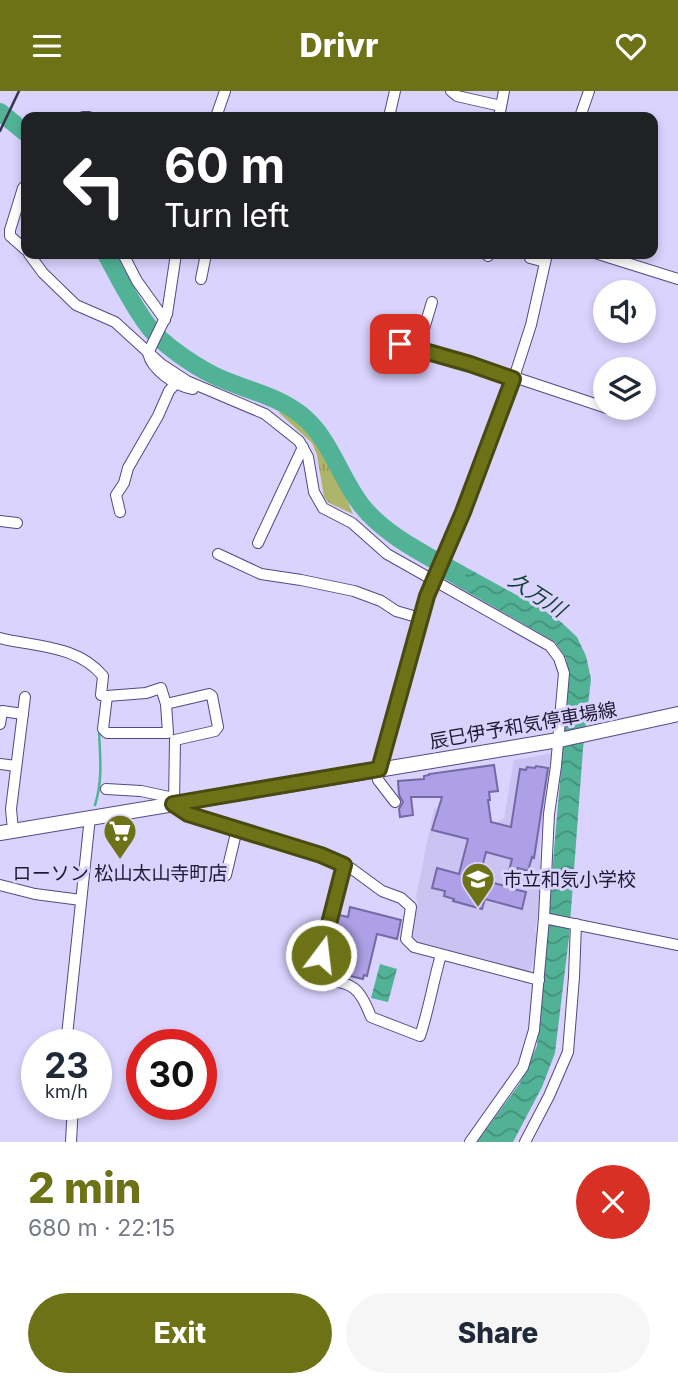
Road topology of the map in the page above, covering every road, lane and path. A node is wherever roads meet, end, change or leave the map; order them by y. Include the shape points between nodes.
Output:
1 (225, 91) edge
2 (395, 91) edge
3 (451, 91) edge
4 (504, 91) edge
5 (589, 91) edge
6 (218, 112) edge
7 (390, 112) edge
8 (500, 112) edge
9 (582, 112) edge
10 (21, 194) edge
11 (21, 246) edge
12 (33, 259) edge
13 (125, 259) edge
14 (175, 259) edge
15 (205, 259) edge
16 (546, 259) edge
17 (614, 259) edge
18 (201, 279) dead end
19 (678, 279) edge
20 (432, 302) dead end
21 (164, 321) junction
22 (400, 344) dead end
23 (418, 349) junction
24 (149, 351) junction
25 (514, 378) junction
26 (175, 384) junction
27 (212, 393) junction
28 (593, 404) edge
29 (303, 447) junction
30 (120, 512) dead end
31 (0, 521) edge
32 (17, 523) dead end
33 (258, 543) dead end
34 (218, 554) dead end
35 (433, 578) junction
36 (420, 618) junction
37 (0, 638) edge
38 (107, 696) junction
39 (25, 697) dead end
40 (166, 704) junction
41 (23, 714) junction
42 (678, 714) edge
43 (0, 724) edge
44 (172, 737) junction
45 (561, 740) junction
46 (0, 764) edge
47 (16, 766) junction
48 (379, 769) junction
49 (106, 789) dead end
50 (174, 801) junction
51 (395, 802) dead end
52 (90, 817) junction
53 (237, 829) junction
54 (7, 831) edge
55 (344, 865) junction
56 (205, 877) dead end
57 (0, 885) edge
58 (81, 899) junction
59 (546, 918) junction
60 (575, 924) junction
61 (678, 945) edge
62 (441, 955) junction
63 (539, 980) junction
64 (68, 1029) edge
65 (72, 1120) edge
66 (71, 1142) edge
67 (470, 1142) edge
68 (525, 1142) edge

1 - 6 street
2 - 7 street
3 - 8 street
4 - 8 street
5 - 9 street
10 - 11 street via 10,230
12 - 24 street via 76,305 115,322
13 - 21 street
14 - 21 street
15 - 18 street
16 - 25 street
17 - 19 street
20 - 23 street
21 - 24 street
22 - 23 street
23 - 25 street
24 - 26 street via 149,359
24 - 27 street via 181,377
25 - 28 street
25 - 35 street
26 - 27 street
26 - 30 street via 116,495
27 - 29 street via 265,414
29 - 33 street
29 - 35 street via 323,509 352,523 387,554
31 - 32 street
34 - 36 street via 261,574 354,591
35 - 36 street
35 - 45 street via 551,646 564,673
36 - 48 street
37 - 38 street via 58,648 92,664 103,676 101,695
38 - 40 street via 161,688
38 - 44 street via 103,729 107,733
39 - 41 street
40 - 44 street
40 - 44 street via 209,694 218,727
41 - 43 street via 2,711
41 - 47 street
42 - 45 main road, 辰巳伊予和気停車場線
44 - 50 street
45 - 48 main road, 辰巳伊予和気停車場線
45 - 59 street via 549,814
46 - 47 street
47 - 54 street
48 - 50 main road, 辰巳伊予和気停車場線
48 - 51 street via 378,780
49 - 50 street via 141,791
50 - 52 main road, 辰巳伊予和気停車場線
50 - 53 street via 188,814
52 - 54 main road, 辰巳伊予和気停車場線
52 - 58 street
53 - 55 street
53 - 56 street via 226,875
55 - 62 street via 408,903 408,942
55 - 62 street via 315,977 354,986 370,1017 420,1036
57 - 58 street
58 - 64 street
59 - 60 street
59 - 63 street
60 - 61 street
60 - 68 street via 568,1052
62 - 63 street
63 - 67 street via 526,1061
65 - 66 street

